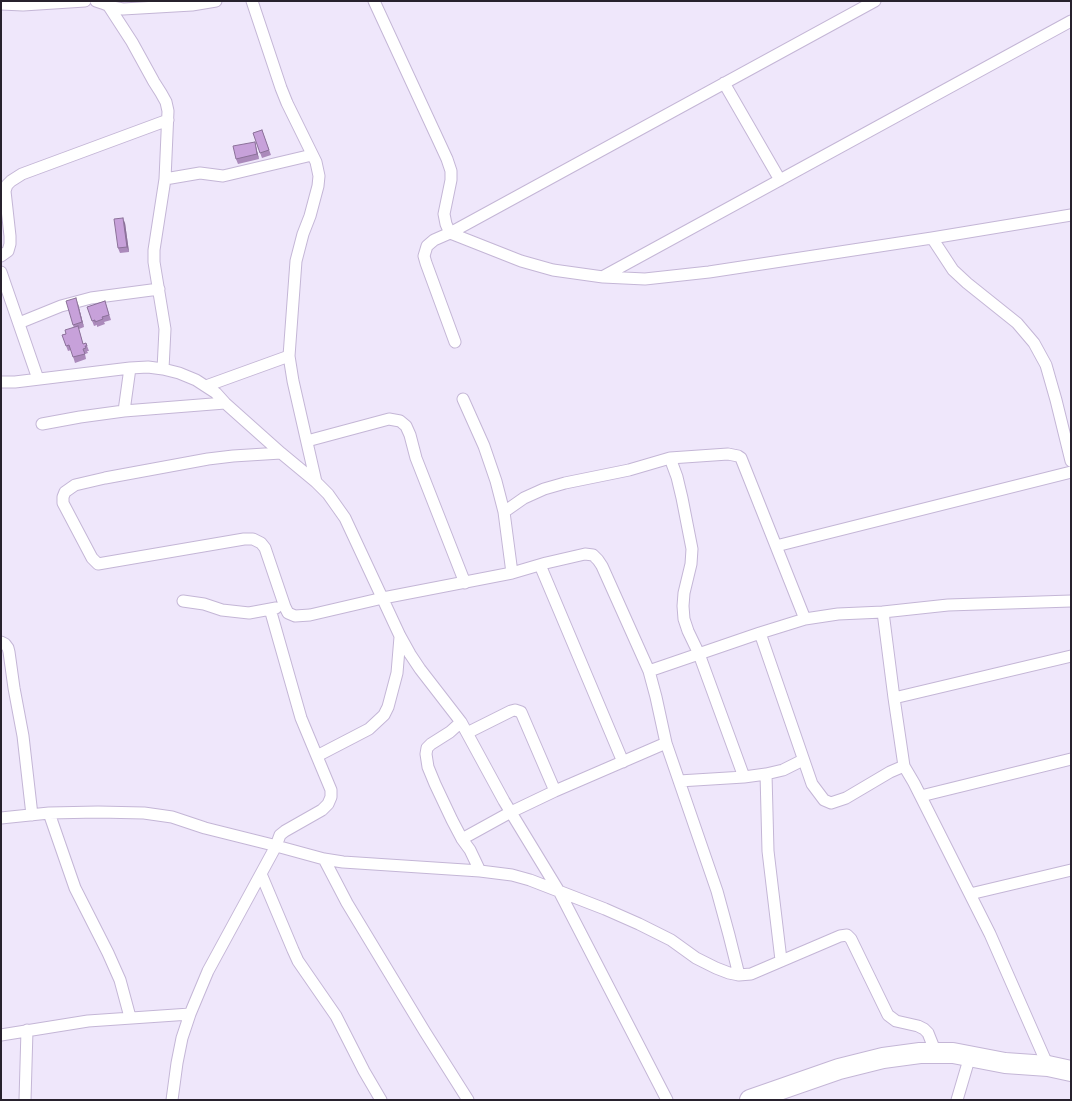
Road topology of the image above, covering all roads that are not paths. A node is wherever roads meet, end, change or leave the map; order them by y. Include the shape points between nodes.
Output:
1 (85, 1) edge
2 (96, 1) edge
3 (216, 1) edge
4 (252, 1) edge
5 (374, 1) edge
6 (876, 1) edge
7 (107, 3) edge
8 (1, 4) edge
9 (1071, 21) edge
10 (724, 83) junction
11 (168, 120) junction
12 (312, 155) junction
13 (165, 179) junction
14 (780, 180) junction
15 (1071, 215) edge
16 (450, 233) junction
17 (932, 238) junction
18 (1, 256) edge
19 (1, 272) edge
20 (603, 277) junction
21 (159, 289) junction
22 (19, 323) junction
23 (455, 342) dead end
24 (289, 356) junction
25 (130, 368) junction
26 (163, 369) junction
27 (38, 379) junction
28 (1, 382) edge
29 (206, 386) junction
30 (463, 399) dead end
31 (225, 403) junction
32 (124, 411) junction
33 (42, 424) dead end
34 (307, 441) junction
35 (281, 453) junction
36 (670, 458) junction
37 (1071, 461) edge
38 (1071, 472) edge
39 (316, 482) junction
40 (504, 512) junction
41 (776, 546) junction
42 (540, 565) junction
43 (512, 573) junction
44 (465, 583) junction
45 (383, 598) junction
46 (184, 601) dead end
47 (1071, 601) edge
48 (285, 607) junction
49 (270, 609) junction
50 (884, 612) junction
51 (805, 619) junction
52 (760, 633) junction
53 (400, 636) junction
54 (1, 642) edge
55 (699, 654) junction
56 (1071, 656) edge
57 (649, 671) junction
58 (894, 698) junction
59 (461, 722) junction
60 (467, 733) junction
61 (666, 743) junction
62 (317, 756) junction
63 (1071, 759) edge
64 (804, 760) junction
65 (623, 762) junction
66 (904, 766) junction
67 (766, 774) junction
68 (744, 777) junction
69 (679, 781) junction
70 (555, 791) junction
71 (921, 796) junction
72 (511, 812) junction
73 (48, 813) junction
74 (32, 815) junction
75 (1, 818) edge
76 (462, 839) junction
77 (276, 846) junction
78 (324, 859) junction
79 (1071, 870) edge
80 (480, 871) junction
81 (261, 874) junction
82 (560, 893) junction
83 (970, 894) junction
84 (781, 960) junction
85 (739, 975) junction
86 (190, 1014) junction
87 (130, 1017) junction
88 (27, 1030) junction
89 (1, 1035) edge
90 (936, 1053) junction
91 (970, 1056) junction
92 (1048, 1066) junction
93 (1071, 1071) edge
94 (25, 1100) edge
95 (172, 1100) edge
96 (381, 1100) edge
97 (468, 1100) edge
98 (667, 1100) edge
99 (750, 1100) edge
100 (957, 1100) edge

1 - 8 street
2 - 7 street
3 - 7 street via 139,9 112,7
4 - 12 street via 281,88
5 - 16 street via 451,171 452,180 444,214
6 - 10 street
7 - 11 street via 166,102
9 - 14 street
10 - 14 street
10 - 16 street
11 - 13 street
11 - 18 street via 22,174 11,181 5,191 10,244 8,251
12 - 13 street via 223,176 200,173
12 - 24 street via 318,167 318,186 296,261
13 - 21 street via 154,250
14 - 20 street
15 - 17 street
16 - 20 street via 527,263
16 - 23 street via 427,246 424,256
17 - 20 street via 709,272 645,279
17 - 37 street via 953,270 1017,323 1034,343 1046,365
19 - 22 street
21 - 22 street via 91,298 61,306
21 - 26 street via 165,329
22 - 27 street
24 - 29 street
24 - 34 street
25 - 26 street
25 - 27 street
25 - 32 street
26 - 29 street via 179,373
27 - 28 street
29 - 31 street
30 - 40 street via 484,446
31 - 32 street
31 - 35 street
32 - 33 street
34 - 39 street
34 - 44 street via 389,419 400,421 406,426
35 - 39 street
35 - 48 street via 208,459 105,478 75,485 65,492 63,497 85,546 98,564 253,539 265,548
36 - 40 street via 544,489 524,498
36 - 41 street via 728,454 741,458
36 - 55 street via 682,498 692,549 684,593 684,619
38 - 41 street
39 - 45 street via 346,518
40 - 43 street
41 - 51 street
42 - 43 street
42 - 57 street via 585,554 593,555 602,566
42 - 65 street
43 - 44 street
44 - 45 street
45 - 48 street via 310,615 295,616 288,613
45 - 53 street
46 - 49 street via 249,613
47 - 50 street via 948,605
48 - 49 street
49 - 62 street via 301,718
50 - 51 street via 838,614
50 - 58 street
51 - 52 street
52 - 55 street
52 - 64 street
53 - 59 street via 420,670
53 - 62 street via 397,673 384,715 369,729
54 - 74 street via 9,652 23,736
55 - 57 street
55 - 68 street
56 - 58 street
57 - 61 street
58 - 66 street
59 - 60 street
59 - 76 street via 431,744 426,754 435,784
60 - 70 street via 515,710 521,712
60 - 72 street
61 - 65 street
61 - 69 street
62 - 77 street via 331,790 328,804 322,810 285,830
63 - 71 street
64 - 66 street via 812,784 824,800 831,803 846,798
64 - 67 street via 783,770
65 - 70 street
66 - 71 street
67 - 68 street
67 - 84 street via 768,851
68 - 69 street
69 - 85 street via 717,891
70 - 72 street
71 - 83 street
72 - 76 street
72 - 82 street
73 - 74 street
73 - 77 street via 144,813 172,817
73 - 87 street via 75,888 120,980
74 - 75 street
76 - 80 street
77 - 78 street
77 - 81 street
78 - 80 street via 361,864
78 - 97 street via 347,903
79 - 83 street
80 - 82 street via 530,880
81 - 86 street via 208,971
81 - 96 street via 298,961 336,1016
82 - 85 street via 639,924 671,940 696,958
82 - 98 street
83 - 92 street
84 - 85 street via 751,974
84 - 90 street via 848,935 888,1015 896,1021 924,1029
86 - 87 street
86 - 95 street via 182,1038
87 - 88 street
88 - 89 street
88 - 94 street
90 - 91 highway
90 - 99 highway via 864,1062
91 - 92 highway via 1005,1063
91 - 100 street
92 - 93 highway

